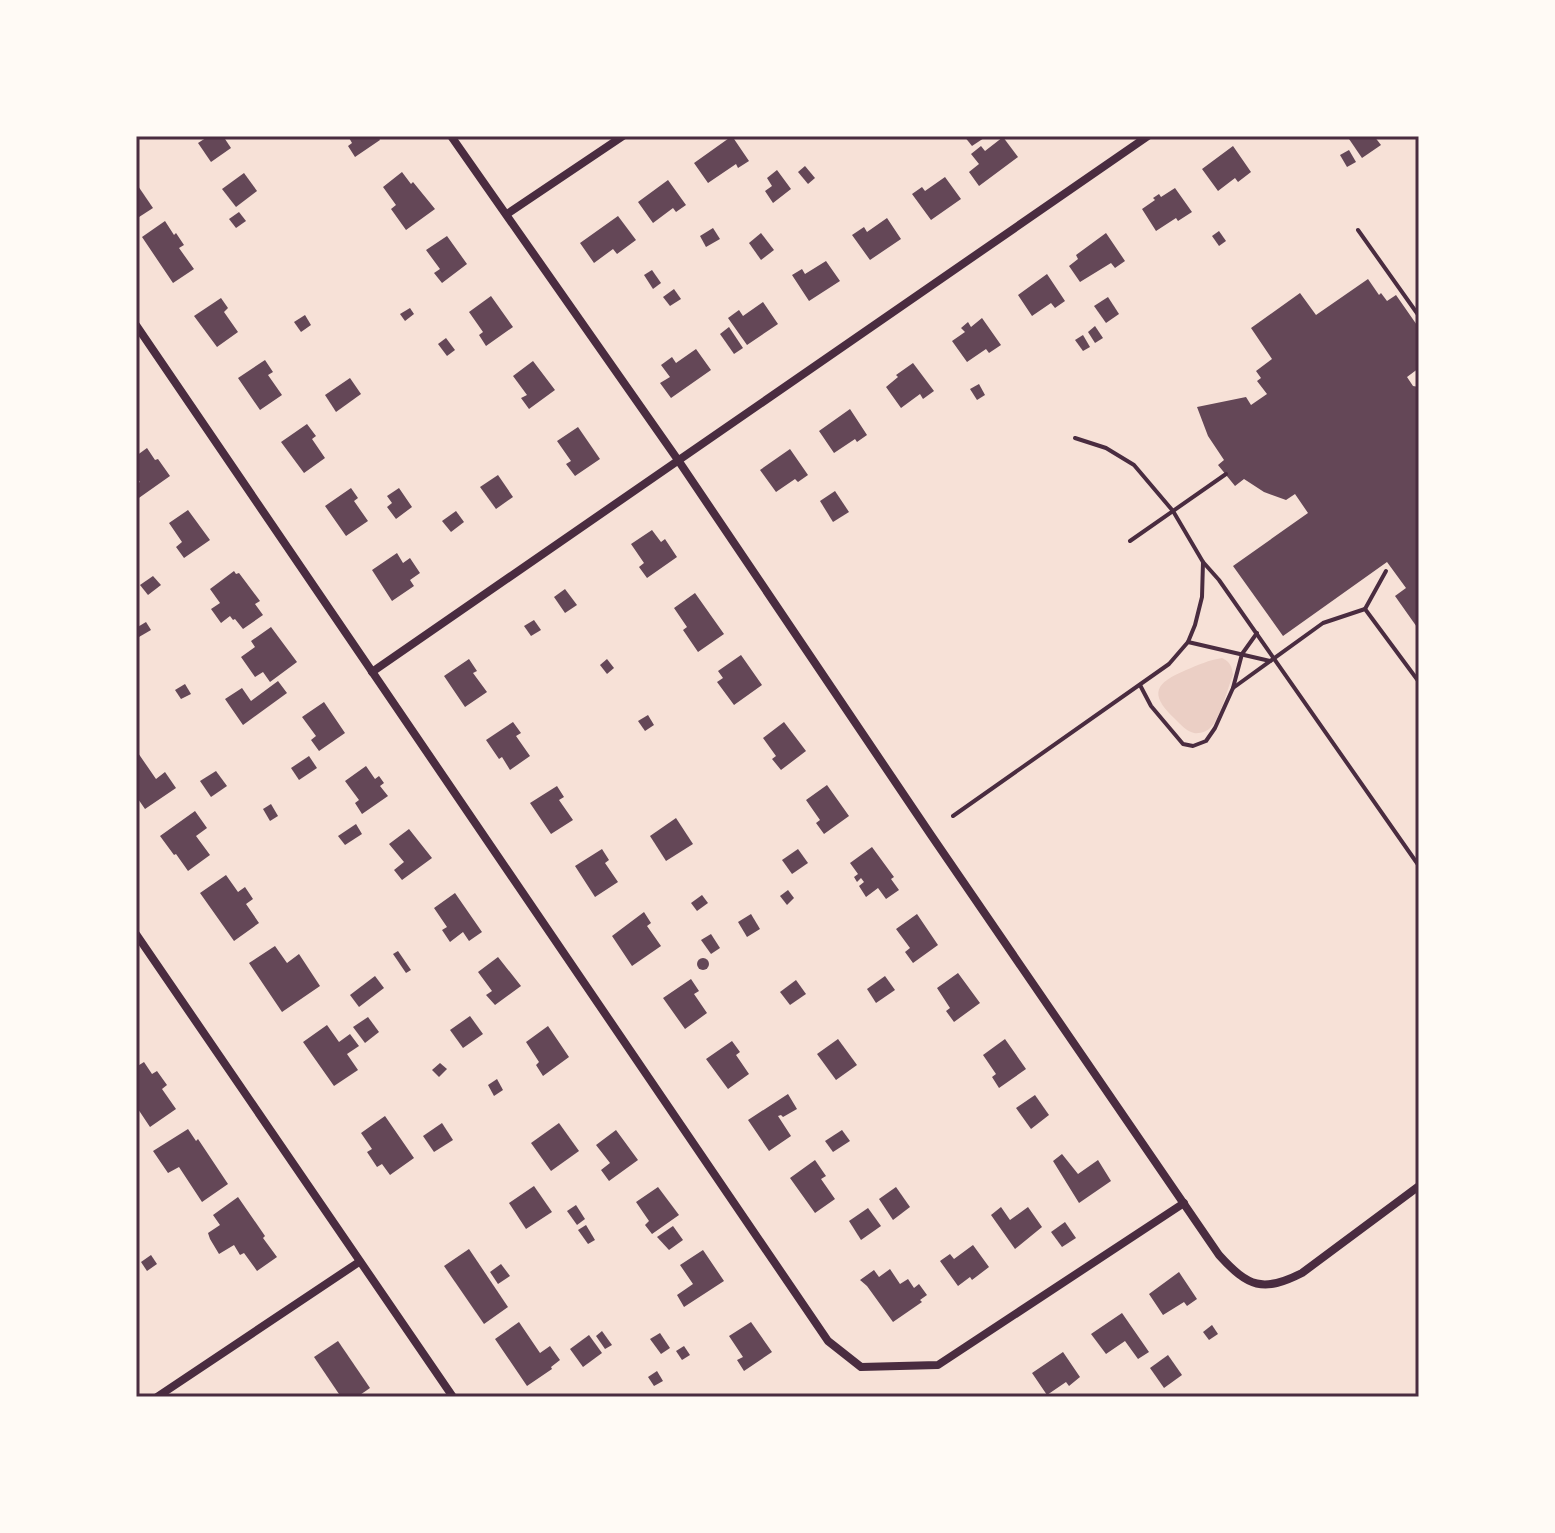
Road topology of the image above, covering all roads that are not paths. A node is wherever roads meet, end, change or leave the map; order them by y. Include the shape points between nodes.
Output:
1 (451, 136) edge
2 (623, 136) edge
3 (1148, 136) edge
4 (507, 214) junction
5 (136, 325) edge
6 (678, 460) junction
7 (372, 672) junction
8 (136, 934) edge
9 (1419, 1186) edge
10 (1184, 1203) junction
11 (359, 1262) junction
12 (157, 1397) edge
13 (453, 1397) edge

1 - 4 street
2 - 4 street
3 - 6 street
4 - 6 street
5 - 7 street
6 - 7 street
6 - 10 street
7 - 10 street via 828,1341 861,1367 938,1365
8 - 11 street
9 - 10 street via 1302,1273 1273,1284 1255,1285 1237,1273
11 - 12 street
11 - 13 street

